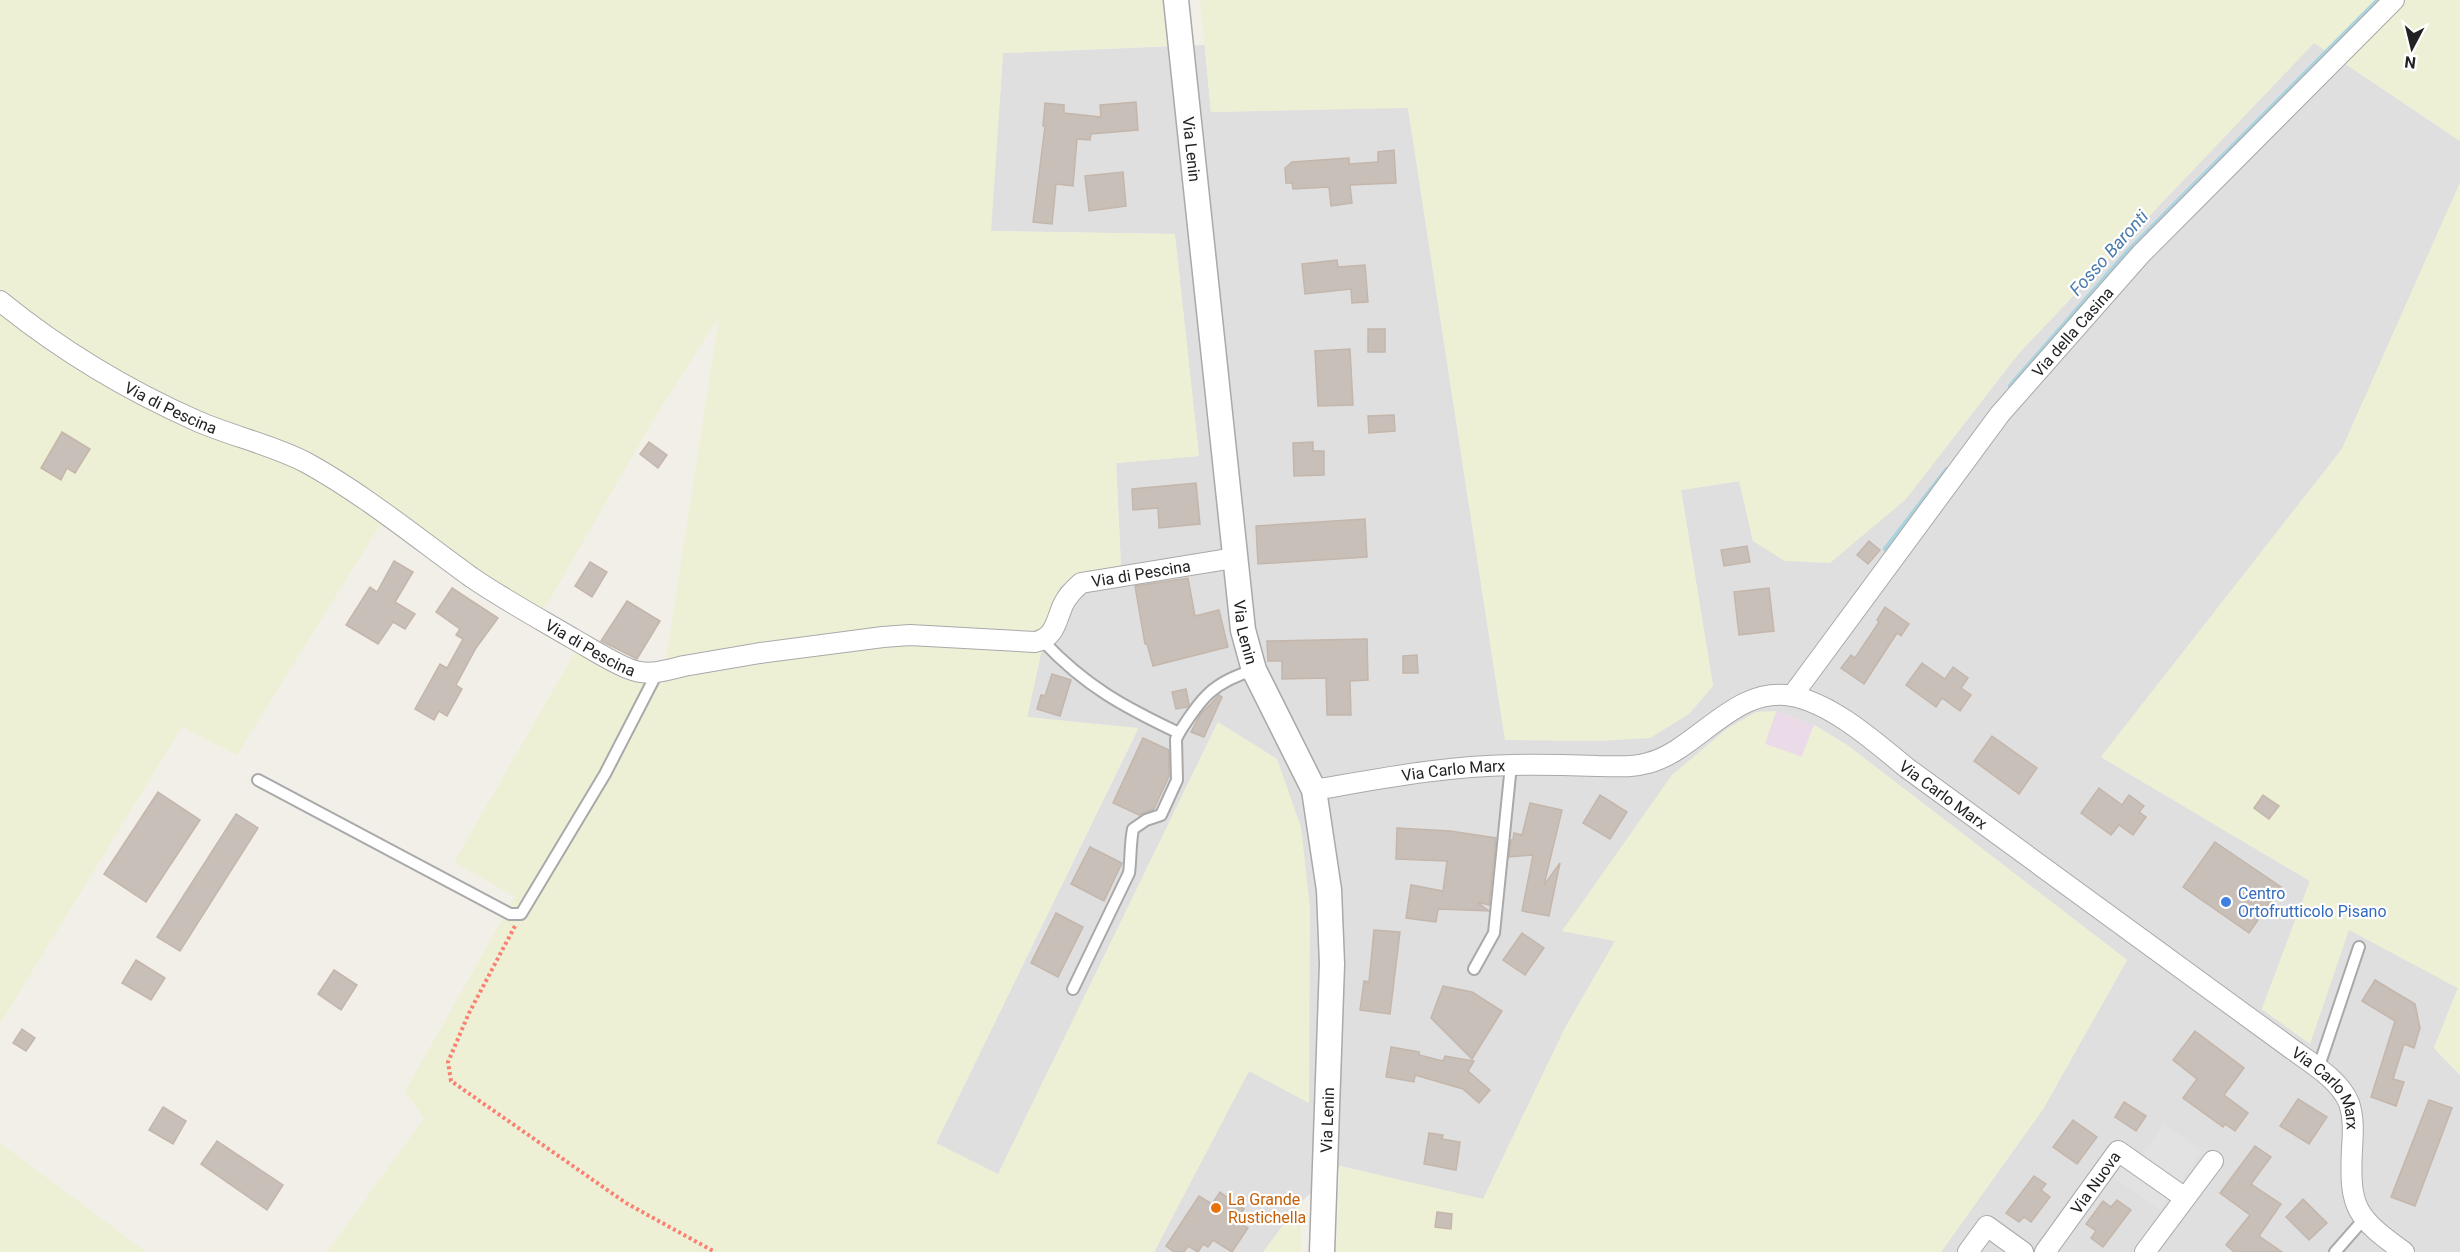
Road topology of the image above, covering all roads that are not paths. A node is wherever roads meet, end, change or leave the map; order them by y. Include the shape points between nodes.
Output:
1 (1176, 0) edge
2 (2394, 0) edge
3 (0, 301) edge
4 (1234, 558) junction
5 (1043, 641) junction
6 (1254, 670) junction
7 (657, 673) junction
8 (1791, 696) junction
9 (1179, 733) junction
10 (1511, 765) junction
11 (258, 780) dead end
12 (1314, 790) junction
13 (2359, 947) dead end
14 (1474, 969) dead end
15 (1073, 989) dead end
16 (2318, 1069) junction
17 (2213, 1161) dead end
18 (2185, 1198) junction
19 (2364, 1219) junction
20 (1322, 1252) edge
21 (1968, 1252) edge
22 (2023, 1252) edge
23 (2045, 1252) edge
24 (2145, 1252) edge
25 (2335, 1252) edge
26 (2404, 1252) edge

1 - 4 street, Via Lenin
2 - 8 street, Via della Casina via 2141,254 2000,414
3 - 7 street, Via di Pescina via 118,382 199,422 305,462 372,504 473,579 538,619 624,667 641,674
4 - 5 street, Via di Pescina via 1081,583 1070,592 1055,628
4 - 6 street, Via Lenin
5 - 7 street, Via di Pescina via 910,635 863,638
5 - 9 lane via 1083,680 1106,696
6 - 9 lane via 1235,675 1207,692
6 - 12 street, Via Lenin
7 - 11 lane via 605,774 521,914 510,914
8 - 10 street, Via Carlo Marx via 1766,697 1737,707 1664,759 1635,766
8 - 16 street, Via Carlo Marx via 1862,731
9 - 15 lane via 1177,780 1161,815 1133,829 1129,873
10 - 12 street, Via Carlo Marx via 1432,770
10 - 14 lane via 1494,933
12 - 20 street, Via Lenin via 1332,918
13 - 16 lane
16 - 19 street, Via Carlo Marx via 2348,1102 2353,1132 2351,1192
17 - 18 street
18 - 23 street, Via Nuova via 2118,1151
18 - 24 street
19 - 25 lane
19 - 26 street, Via Carlo Marx
21 - 22 street via 1987,1226

